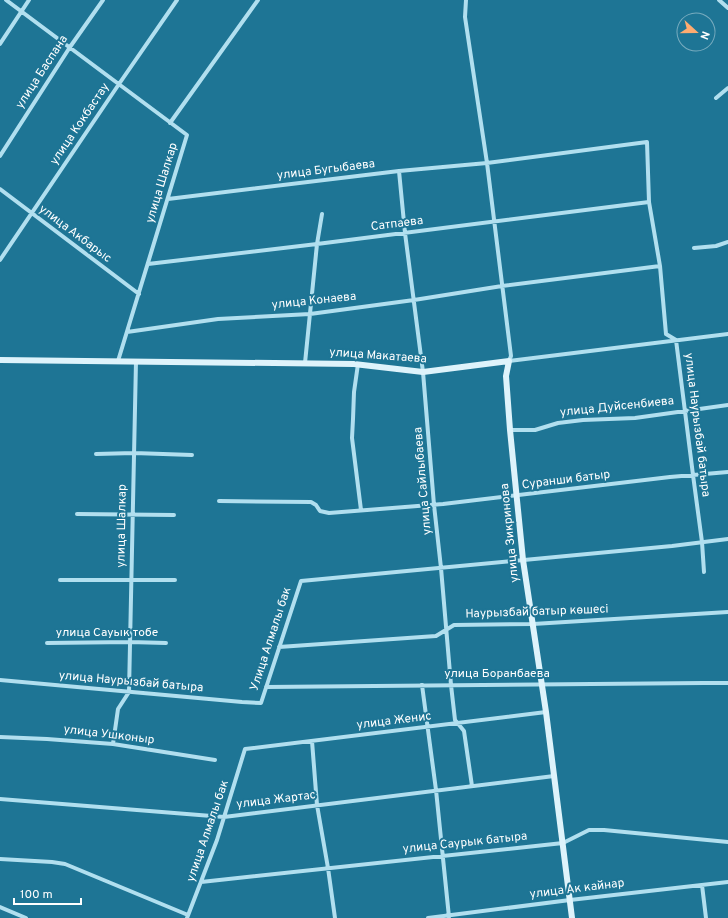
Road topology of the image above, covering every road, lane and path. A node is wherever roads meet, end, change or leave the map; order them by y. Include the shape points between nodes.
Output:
1 (6, 0) edge
2 (29, 0) edge
3 (103, 0) edge
4 (177, 0) edge
5 (258, 0) edge
6 (466, 0) edge
7 (719, 0) edge
8 (728, 8) edge
9 (22, 11) junction
10 (0, 44) edge
11 (70, 47) junction
12 (119, 84) junction
13 (728, 88) edge
14 (716, 98) dead end
15 (170, 122) junction
16 (647, 142) joint
17 (0, 156) edge
18 (487, 163) junction
19 (399, 171) junction
20 (0, 189) edge
21 (168, 199) junction
22 (649, 202) junction
23 (32, 213) junction
24 (322, 214) dead end
25 (494, 221) junction
26 (405, 233) junction
27 (728, 242) edge
28 (317, 244) junction
29 (694, 248) dead end
30 (0, 260) edge
31 (148, 264) junction
32 (660, 266) junction
33 (502, 286) junction
34 (139, 294) junction
35 (414, 300) junction
36 (310, 314) junction
37 (127, 332) junction
38 (728, 334) edge
39 (676, 340) junction
40 (0, 360) edge
41 (118, 361) junction
42 (136, 361) junction
43 (509, 361) junction
44 (305, 363) junction
45 (358, 364) junction
46 (423, 372) junction
47 (728, 405) edge
48 (685, 411) junction
49 (510, 430) junction
50 (134, 453) junction
51 (96, 454) dead end
52 (192, 455) dead end
53 (728, 472) edge
54 (693, 475) junction
55 (517, 496) junction
56 (220, 501) dead end
57 (434, 505) junction
58 (361, 510) junction
59 (77, 514) dead end
60 (133, 515) junction
61 (174, 515) dead end
62 (728, 539) edge
63 (702, 542) junction
64 (523, 560) junction
65 (441, 568) junction
66 (704, 572) dead end
67 (131, 579) junction
68 (60, 580) dead end
69 (175, 580) dead end
70 (728, 612) edge
71 (533, 624) junction
72 (447, 630) junction
73 (130, 642) junction
74 (47, 643) dead end
75 (166, 643) dead end
76 (279, 647) junction
77 (0, 680) edge
78 (728, 683) edge
79 (451, 684) junction
80 (542, 684) junction
81 (422, 685) junction
82 (266, 687) junction
83 (129, 692) junction
84 (261, 703) joint
85 (546, 712) junction
86 (457, 723) junction
87 (428, 726) junction
88 (0, 738) edge
89 (312, 741) junction
90 (113, 744) junction
91 (245, 750) joint
92 (215, 760) dead end
93 (554, 776) junction
94 (472, 786) junction
95 (436, 790) junction
96 (0, 799) edge
97 (317, 805) junction
98 (224, 817) junction
99 (728, 842) edge
100 (563, 843) junction
101 (443, 856) junction
102 (0, 859) edge
103 (328, 868) junction
104 (201, 882) junction
105 (728, 882) edge
106 (702, 885) junction
107 (570, 900) junction
108 (0, 907) edge
109 (187, 916) edge
110 (449, 917) edge
111 (26, 918) edge
112 (335, 918) edge
113 (428, 918) edge
114 (572, 918) edge
115 (706, 918) edge

1 - 9 street, улица Шалкар
2 - 9 street
3 - 11 street, улица Баспана
4 - 12 street, улица Кокбастау
5 - 15 street
6 - 18 street, улица Зикринова via 464,17
7 - 8 street
9 - 10 street
9 - 11 street, улица Шалкар
11 - 12 street, улица Шалкар
11 - 17 street, улица Баспана
12 - 15 street, улица Шалкар
12 - 23 street, улица Кокбастау
13 - 14 street
15 - 21 street, улица Шалкар via 187,135
16 - 18 street, улица Бугыбаева
16 - 22 street, улица Наурызбай батыра
18 - 19 street, улица Бугыбаева
18 - 25 street, улица Зикринова
19 - 21 street, улица Бугыбаева
19 - 26 street, улица Сайлыбаева
20 - 23 street, улица Акбарыс
21 - 31 street, улица Шалкар
22 - 25 street, Сатпаева
22 - 32 street, улица Наурызбай батыра
23 - 30 street, улица Кокбастау
23 - 34 street, улица Акбарыс
24 - 28 street
25 - 26 street, Сатпаева
25 - 33 street, улица Зикринова
26 - 28 street, Сатпаева
26 - 35 street, улица Сайлыбаева
27 - 29 street
28 - 31 street, Сатпаева
28 - 36 street
31 - 34 street, улица Шалкар
32 - 33 street, улица Конаева
32 - 39 street, улица Наурызбай батыра via 666,334
33 - 35 street, улица Конаева
33 - 43 street, улица Зикринова via 511,356
34 - 37 street, улица Шалкар
35 - 36 street, улица Конаева
35 - 46 street, улица Сайлыбаева
36 - 37 street, улица Конаева via 218,319
36 - 44 street
37 - 41 street, улица Шалкар
38 - 39 street, улица Макатаева
39 - 43 street, улица Макатаева
39 - 48 street, улица Наурызбай батыра
40 - 41 street, улица Макатаева
41 - 42 street, улица Макатаева
42 - 44 street, улица Макатаева
42 - 50 street, улица Шалкар
43 - 46 street, улица Макатаева
43 - 49 street, улица Зикринова via 506,376
44 - 45 street, улица Макатаева
45 - 46 street, улица Макатаева
45 - 58 street via 352,438
46 - 57 street, улица Сайлыбаева
47 - 48 street, улица Дуйсенбиева
48 - 49 street, улица Дуйсенбиева via 635,418 558,423 535,430
48 - 54 street, улица Наурызбай батыра
49 - 55 street, улица Зикринова
50 - 51 street
50 - 52 street
50 - 60 street, улица Шалкар
53 - 54 street, Суранши батыр
54 - 55 street, Суранши батыр
54 - 63 street, улица Наурызбай батыра
55 - 57 street, Суранши батыр
55 - 64 street, улица Зикринова
56 - 58 street, Суранши батыр via 305,502 314,503 320,510 329,513
57 - 58 street, Суранши батыр
57 - 65 street, улица Сайлыбаева
59 - 60 street
60 - 61 street
60 - 67 street, улица Шалкар
62 - 63 street
63 - 64 street
63 - 66 street, улица Наурызбай батыра
64 - 65 street
64 - 71 street, улица Зикринова
65 - 72 street, улица Сайлыбаева
65 - 76 street, Улица Алмалы бак via 301,581
67 - 68 street
67 - 69 street
67 - 73 street, улица Шалкар
70 - 71 street, Наурызбай батыр көшесі
71 - 72 street, Наурызбай батыр көшесі via 454,625
71 - 80 street, улица Зикринова
72 - 76 street, Наурызбай батыр көшесі via 436,636
72 - 79 street, улица Сайлыбаева
73 - 74 street, улица Сауык тобе
73 - 75 street, улица Сауык тобе
73 - 83 street, улица Шалкар
76 - 82 street, Улица Алмалы бак
77 - 83 street, улица Наурызбай батыра
78 - 80 street, улица Боранбаева
79 - 80 street, улица Боранбаева
79 - 81 street, улица Боранбаева
79 - 86 street, улица Сайлыбаева
80 - 85 street, улица Зикринова
81 - 82 street, улица Боранбаева
81 - 87 street
82 - 84 street, Улица Алмалы бак
83 - 84 street, улица Наурызбай батыра
83 - 90 street via 118,709
85 - 86 street, улица Женис
85 - 93 street, улица Зикринова
86 - 87 street, улица Женис
86 - 94 street, улица Сайлыбаева via 464,731
87 - 89 street, улица Женис
87 - 95 street
88 - 90 street, улица Ушконыр
89 - 91 street, улица Женис
89 - 97 street
90 - 92 street, улица Ушконыр
91 - 98 street, улица Алмалы бак
93 - 94 street, улица Жартас
93 - 100 street, улица Зикринова
94 - 95 street, улица Жартас
95 - 97 street, улица Жартас
95 - 101 street
96 - 98 street, улица Жартас
97 - 98 street, улица Жартас
97 - 103 street
98 - 104 street, улица Алмалы бак
99 - 100 street, улица Саурык батыра via 589,830
100 - 101 street, улица Саурык батыра
100 - 107 street, улица Зикринова
101 - 103 street, улица Саурык батыра
101 - 110 street
102 - 109 street via 65,864
103 - 104 street, улица Саурык батыра
103 - 112 street
104 - 109 street, улица Алмалы бак
105 - 106 street, улица Ак кайнар
106 - 107 street, улица Ак кайнар
106 - 115 street
107 - 110 street, улица Ак кайнар
107 - 114 street, улица Зикринова
108 - 111 street
110 - 113 street, улица Ак кайнар

